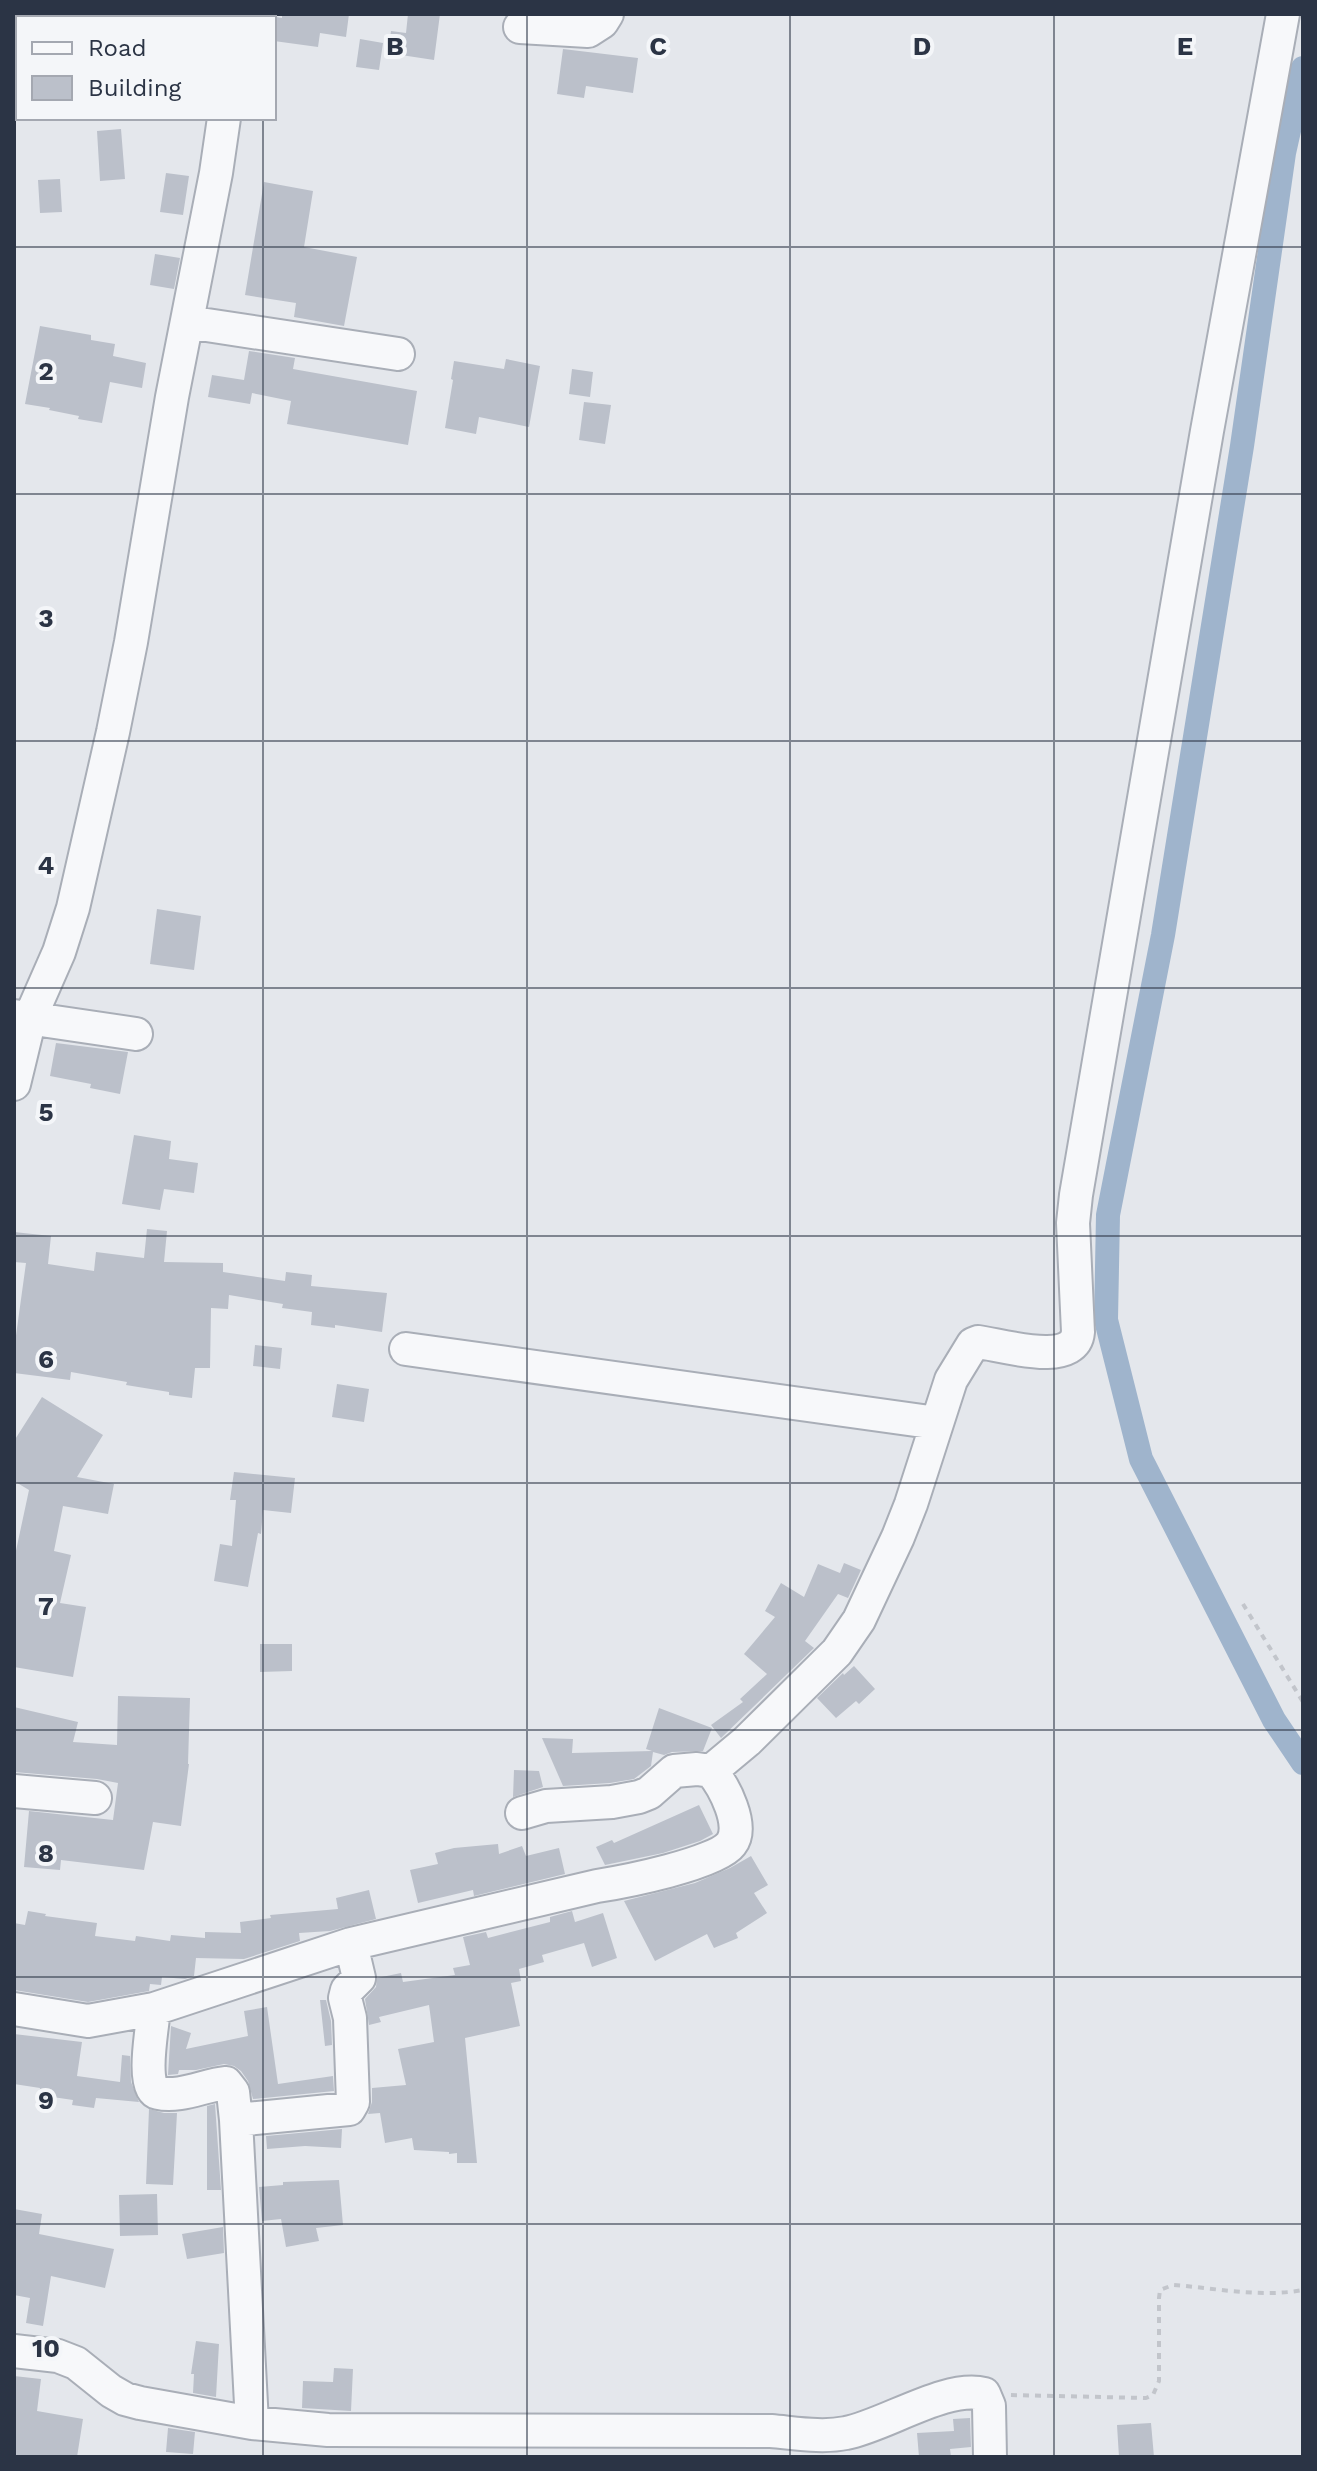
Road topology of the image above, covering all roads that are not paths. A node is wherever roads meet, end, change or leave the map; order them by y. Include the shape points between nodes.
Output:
1 (607, 14) edge
2 (1283, 14) edge
3 (520, 27) dead end
4 (224, 120) edge
5 (187, 322) junction
6 (398, 354) dead end
7 (22, 1017) edge
8 (136, 1034) dead end
9 (14, 1084) edge
10 (406, 1349) dead end
11 (937, 1423) junction
12 (711, 1771) junction
13 (14, 1791) edge
14 (95, 1798) dead end
15 (522, 1813) dead end
16 (351, 1944) junction
17 (14, 2009) edge
18 (154, 2009) junction
19 (236, 2120) junction
20 (14, 2351) edge
21 (252, 2423) junction
22 (771, 2444) edge
23 (990, 2457) edge

1 - 3 street via 588,31
2 - 11 street via 1076,1195 1077,1338 1066,1351 1049,1353 973,1344 951,1380
4 - 5 street
5 - 6 street
5 - 7 street via 131,642 73,908 59,952
7 - 8 street
7 - 9 street
10 - 11 street
11 - 12 street via 898,1537 859,1620 837,1652
12 - 15 street via 674,1771 639,1797
12 - 16 street via 730,1803 736,1834 721,1853 623,1882
13 - 14 street
16 - 18 street
16 - 19 street via 359,1978 345,1998 351,2106
17 - 18 street via 88,2021
18 - 19 street via 148,2076 152,2091 226,2083 233,2092
19 - 21 street
20 - 21 street via 76,2363 125,2399
21 - 22 street
22 - 23 street via 845,2433 926,2403 984,2394

